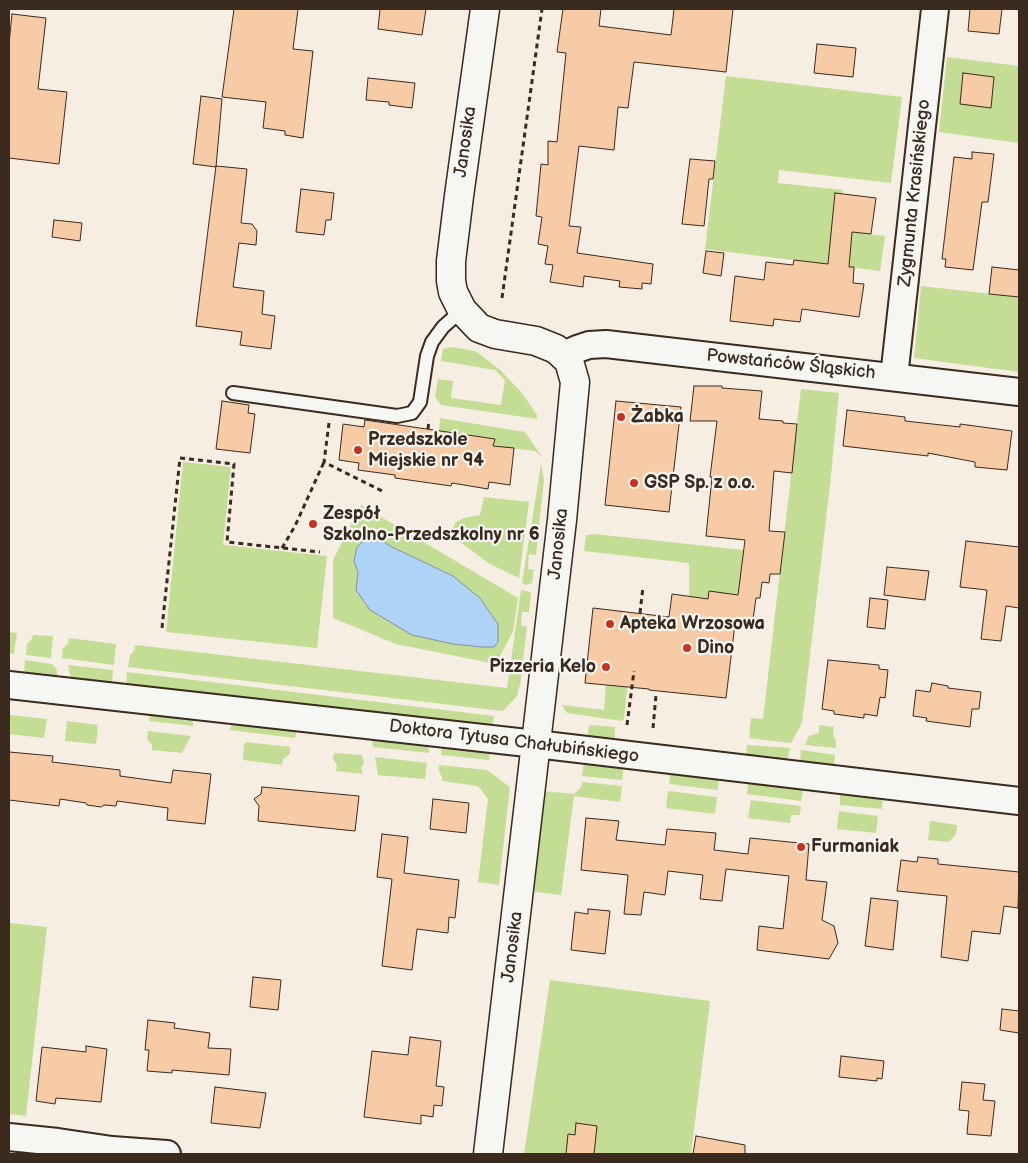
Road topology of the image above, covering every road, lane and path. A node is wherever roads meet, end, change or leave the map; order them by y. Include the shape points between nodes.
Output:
1 (485, 9) edge
2 (542, 9) edge
3 (935, 9) edge
4 (502, 298) dead end
5 (462, 310) junction
6 (564, 355) junction
7 (894, 377) junction
8 (1019, 392) edge
9 (233, 393) dead end
10 (332, 407) junction
11 (324, 462) junction
12 (382, 491) dead end
13 (282, 548) junction
14 (320, 552) dead end
15 (643, 587) dead end
16 (640, 613) dead end
17 (162, 628) dead end
18 (634, 671) dead end
19 (9, 685) edge
20 (656, 696) dead end
21 (627, 725) dead end
22 (653, 728) dead end
23 (536, 744) junction
24 (1019, 801) edge
25 (9, 1137) edge
26 (167, 1154) edge
27 (488, 1154) edge

1 - 5 street, Janosika via 451,260 453,292
2 - 4 path
3 - 7 street, Zygmunta Krasińskiego
5 - 6 street, Janosika via 486,332 536,341
5 - 10 lane via 432,342 420,402 412,413 397,416
6 - 7 street, Powstańców Śląskich via 577,348 606,344
6 - 23 street, Janosika via 573,370 575,395
7 - 8 street, Powstańców Śląskich
9 - 10 lane
10 - 11 path
11 - 12 path
11 - 13 path
13 - 14 path
13 - 17 path via 227,542 234,464 180,458
15 - 16 path
18 - 21 path
19 - 23 street, Doktora Tytusa Chałubińskiego
20 - 22 path
23 - 24 street, Doktora Tytusa Chałubińskiego
23 - 27 street, Janosika
25 - 26 street

